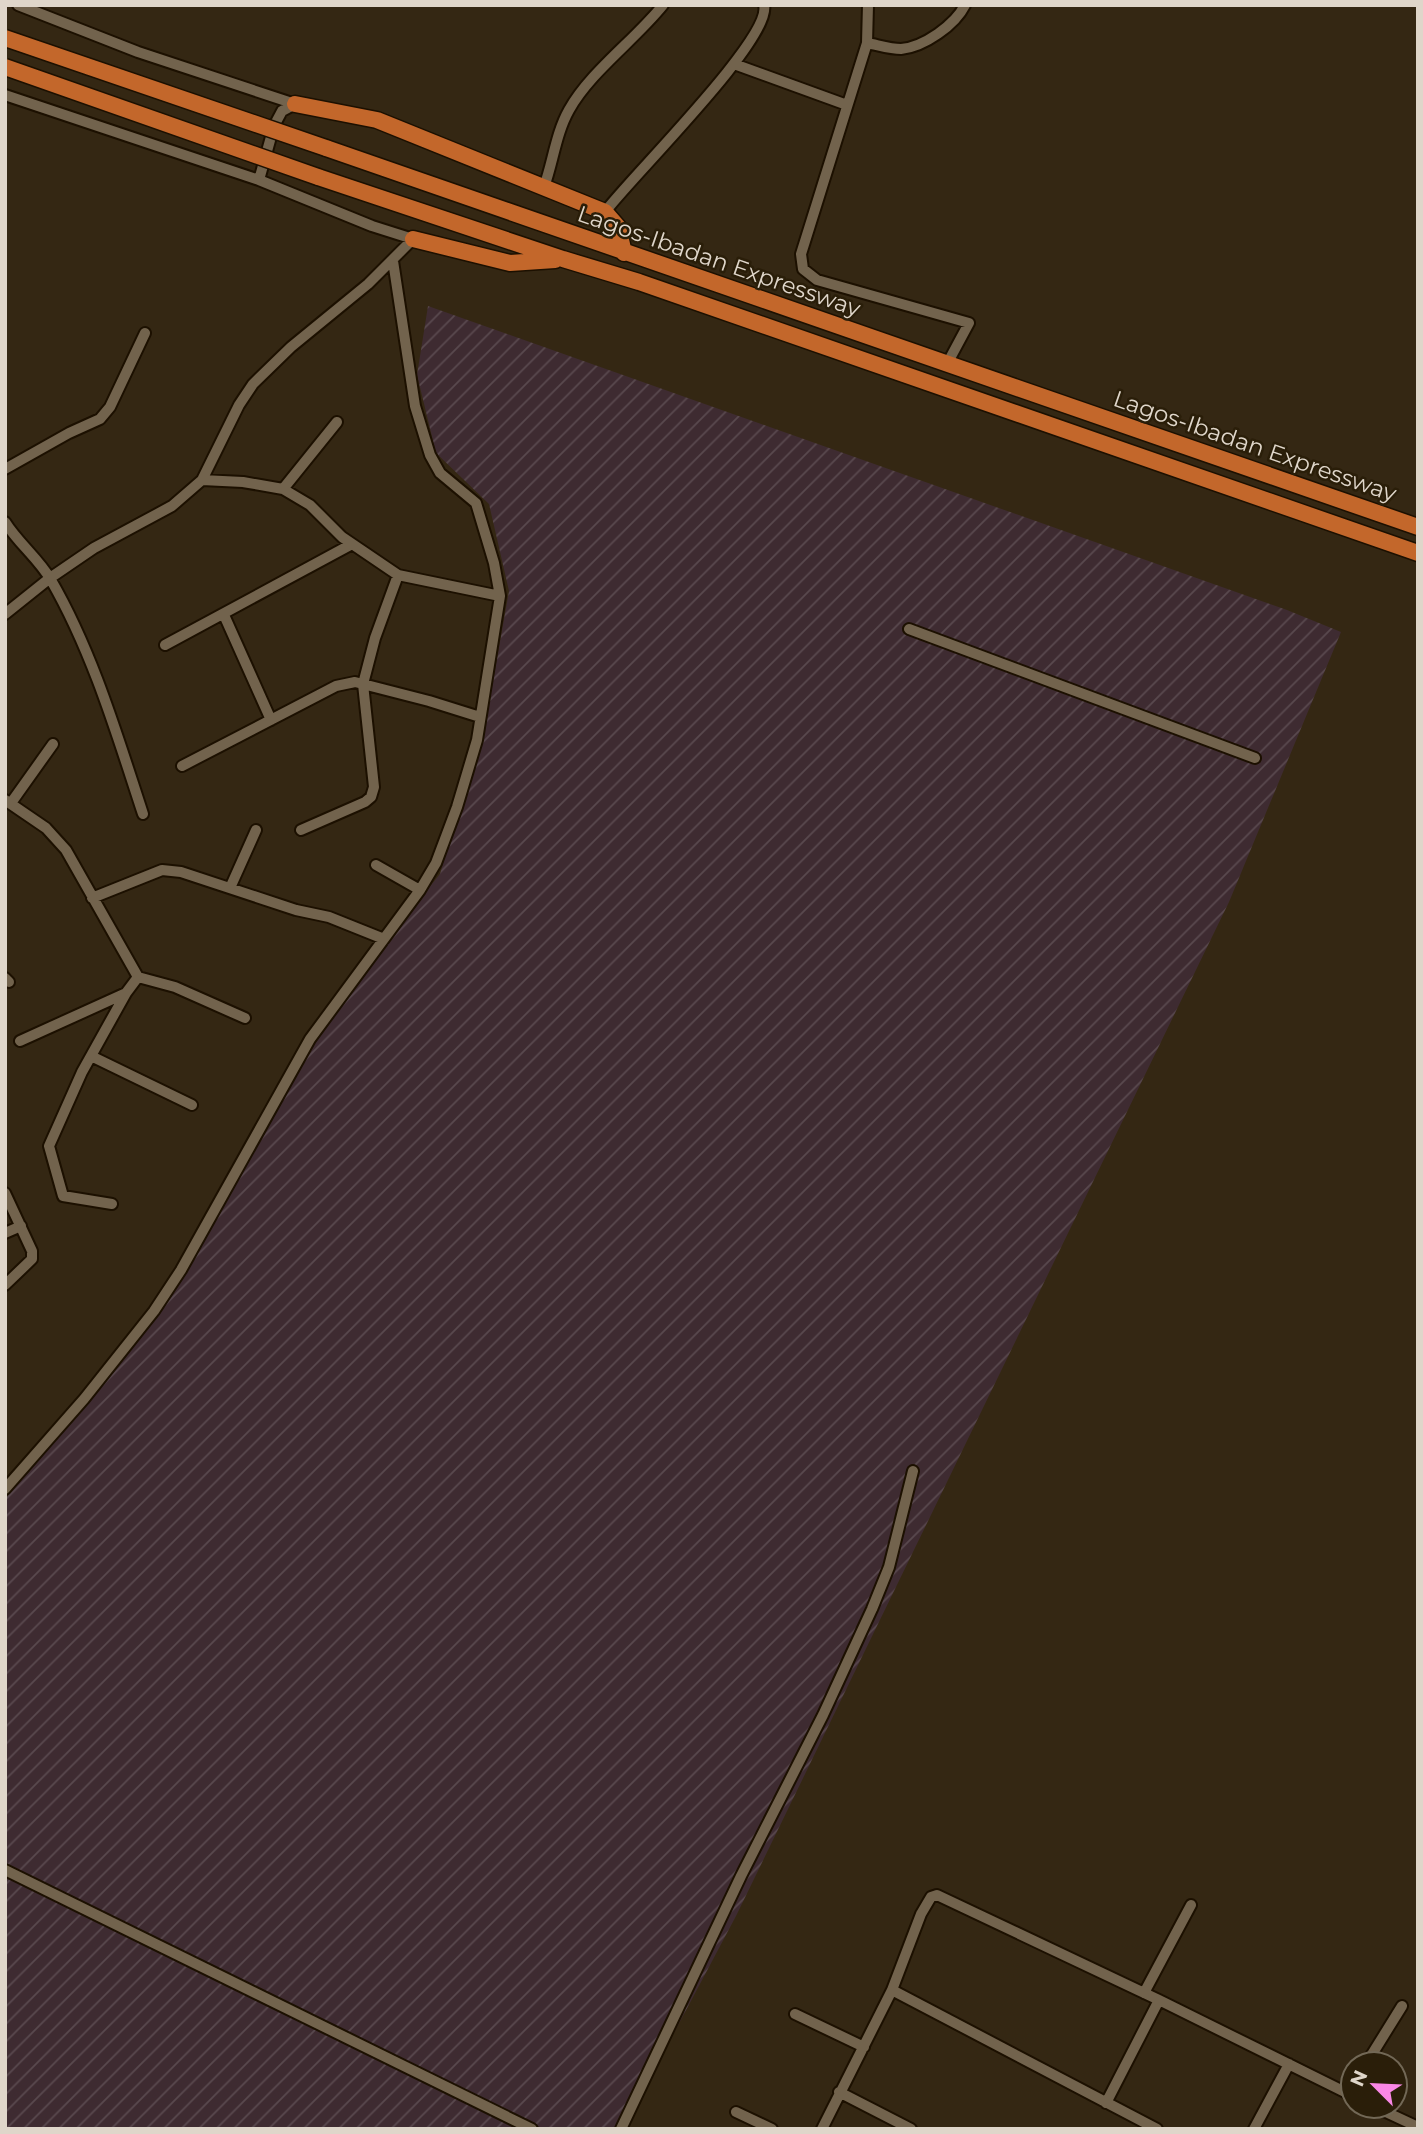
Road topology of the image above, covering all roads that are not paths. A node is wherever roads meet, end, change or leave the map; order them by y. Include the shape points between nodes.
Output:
1 (18, 5) edge
2 (663, 5) edge
3 (764, 5) edge
4 (868, 5) edge
5 (965, 5) edge
6 (5, 38) edge
7 (867, 43) junction
8 (734, 64) junction
9 (5, 67) edge
10 (5, 95) edge
11 (295, 104) junction
12 (847, 105) junction
13 (259, 180) junction
14 (544, 187) junction
15 (605, 212) junction
16 (413, 239) junction
17 (625, 253) junction
18 (563, 259) junction
19 (393, 261) junction
20 (145, 333) dead end
21 (947, 364) junction
22 (337, 422) dead end
23 (5, 469) edge
24 (202, 480) junction
25 (283, 489) junction
26 (5, 522) edge
27 (1418, 527) edge
28 (352, 544) junction
29 (1418, 553) edge
30 (397, 575) junction
31 (50, 578) junction
32 (500, 596) junction
33 (5, 614) edge
34 (224, 615) junction
35 (909, 629) dead end
36 (165, 645) dead end
37 (363, 684) junction
38 (480, 717) junction
39 (271, 720) junction
40 (53, 744) dead end
41 (1255, 758) dead end
42 (182, 766) dead end
43 (8, 802) edge
44 (143, 814) dead end
45 (256, 830) dead end
46 (301, 830) dead end
47 (376, 865) dead end
48 (230, 888) junction
49 (420, 890) junction
50 (92, 898) junction
51 (384, 939) junction
52 (138, 977) junction
53 (126, 993) junction
54 (245, 1018) dead end
55 (20, 1041) dead end
56 (91, 1056) junction
57 (192, 1105) dead end
58 (5, 1193) edge
59 (112, 1204) dead end
60 (21, 1226) junction
61 (5, 1233) edge
62 (5, 1285) edge
63 (913, 1471) dead end
64 (5, 1489) edge
65 (5, 1870) edge
66 (1191, 1905) dead end
67 (892, 1990) junction
68 (1144, 1993) junction
69 (1159, 2000) junction
70 (1402, 2006) dead end
71 (795, 2014) dead end
72 (864, 2047) junction
73 (1375, 2050) edge
74 (1289, 2064) junction
75 (1339, 2087) edge
76 (839, 2092) junction
77 (1106, 2103) junction
78 (736, 2112) dead end
79 (532, 2129) edge
80 (621, 2129) edge
81 (772, 2129) edge
82 (822, 2129) edge
83 (911, 2129) edge
84 (1157, 2129) edge
85 (1254, 2129) edge

1 - 11 street via 138,52
2 - 14 street via 585,86 568,111
3 - 8 street via 758,27
4 - 7 street
5 - 7 street via 961,14 920,43 901,49
6 - 17 highway, Lagos-Ibadan Expressway, bridge
7 - 12 street
8 - 12 street
8 - 15 street
9 - 18 highway, Lagos-Ibadan Expressway, bridge
10 - 13 street
11 - 13 street via 282,111
11 - 14 highway via 377,120
12 - 21 street via 801,254 803,269 817,280 969,323
13 - 16 street
14 - 15 highway
15 - 17 highway via 618,228
16 - 18 highway via 510,263
16 - 19 street
17 - 21 highway, Lagos-Ibadan Expressway
18 - 29 highway, Lagos-Ibadan Expressway
19 - 24 street via 253,384
19 - 32 street via 415,406 430,455 440,473 476,503
20 - 23 street via 100,419
21 - 27 highway, Lagos-Ibadan Expressway
22 - 25 street
24 - 25 street
24 - 31 street via 172,506
25 - 28 street via 310,506
26 - 31 street
28 - 30 street
28 - 34 street
30 - 32 street
30 - 37 street
31 - 33 street
31 - 44 street via 110,712
32 - 38 street
34 - 36 street
34 - 39 street
35 - 41 street
37 - 38 street
37 - 39 street via 336,686
37 - 46 street via 374,787 371,797
38 - 49 street via 457,807 436,863
39 - 42 street
40 - 43 street
43 - 50 street via 46,828 66,850
45 - 48 street
47 - 49 street
48 - 50 street via 162,870
48 - 51 street via 329,917
49 - 51 street
50 - 52 street
51 - 64 street via 310,1039 188,1259 154,1311
52 - 53 street
52 - 54 street via 175,987
53 - 55 street
53 - 56 street
56 - 57 street
56 - 59 street via 49,1146 62,1196
58 - 60 street
60 - 61 street
60 - 62 street via 32,1259
63 - 80 street via 889,1567 872,1609
65 - 79 street
66 - 68 street
67 - 68 street via 921,1914 930,1897 937,1895
67 - 72 street
67 - 77 street
68 - 69 street
69 - 74 street
69 - 77 street
70 - 73 street
71 - 72 street
72 - 76 street
74 - 75 street
74 - 85 street
76 - 82 street
76 - 83 street
77 - 84 street
78 - 81 street

